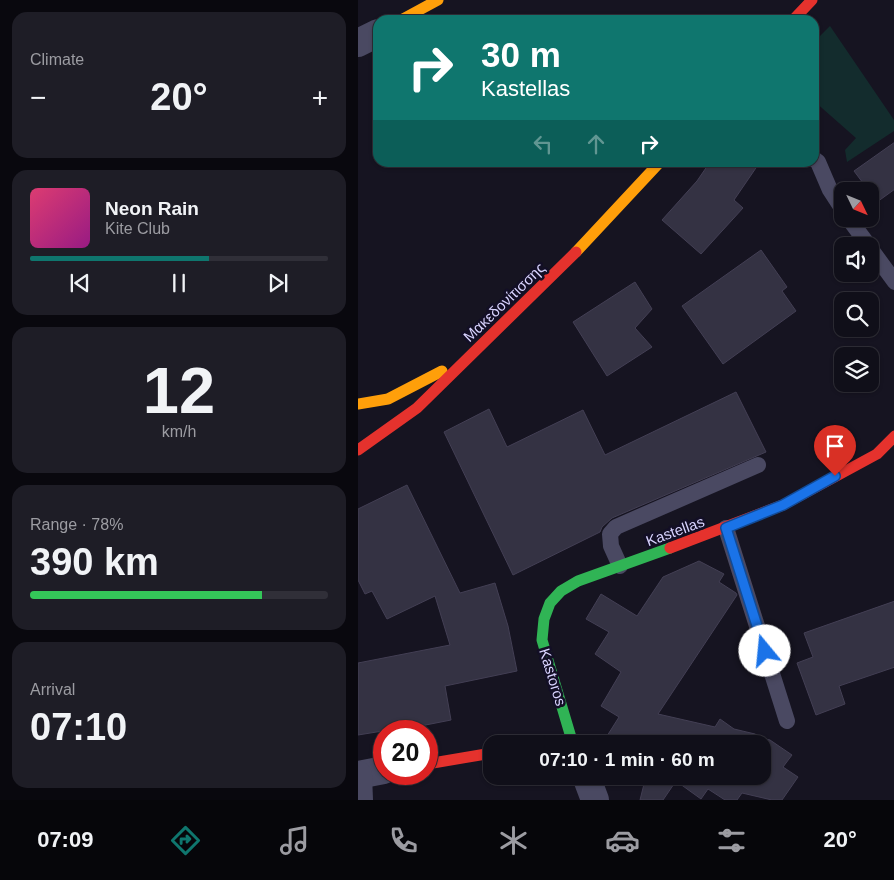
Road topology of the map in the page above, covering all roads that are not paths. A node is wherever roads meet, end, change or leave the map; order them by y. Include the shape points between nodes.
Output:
1 (438, 0) edge
2 (812, 0) edge
3 (411, 15) edge
4 (798, 15) edge
5 (373, 36) edge
6 (358, 43) edge
7 (819, 164) edge
8 (655, 167) edge
9 (834, 196) edge
10 (879, 260) edge
11 (894, 282) edge
12 (470, 356) junction
13 (358, 404) edge
14 (892, 444) edge
15 (358, 450) edge
16 (758, 465) dead end
17 (726, 528) junction
18 (620, 566) junction
19 (546, 610) joint
20 (787, 721) dead end
21 (564, 735) edge
22 (483, 755) edge
23 (438, 762) edge
24 (373, 772) edge
25 (358, 774) edge
26 (589, 785) edge
27 (359, 800) edge
28 (595, 800) edge

1 - 3 street
2 - 4 street
5 - 6 street
7 - 9 lane
8 - 12 street, Μακεδονίτισσης via 576,252
10 - 11 lane
12 - 13 street via 388,399
12 - 15 street, Μακεδονίτισσης via 417,408
14 - 17 street, Kastellas via 783,505
16 - 18 lane via 616,527 610,534 611,546
17 - 18 street, Kastellas
17 - 20 lane
18 - 19 street, Kastellas via 565,587 553,597
19 - 21 street, Kastoros via 542,640
22 - 23 street
24 - 25 street
25 - 27 street
26 - 28 street

